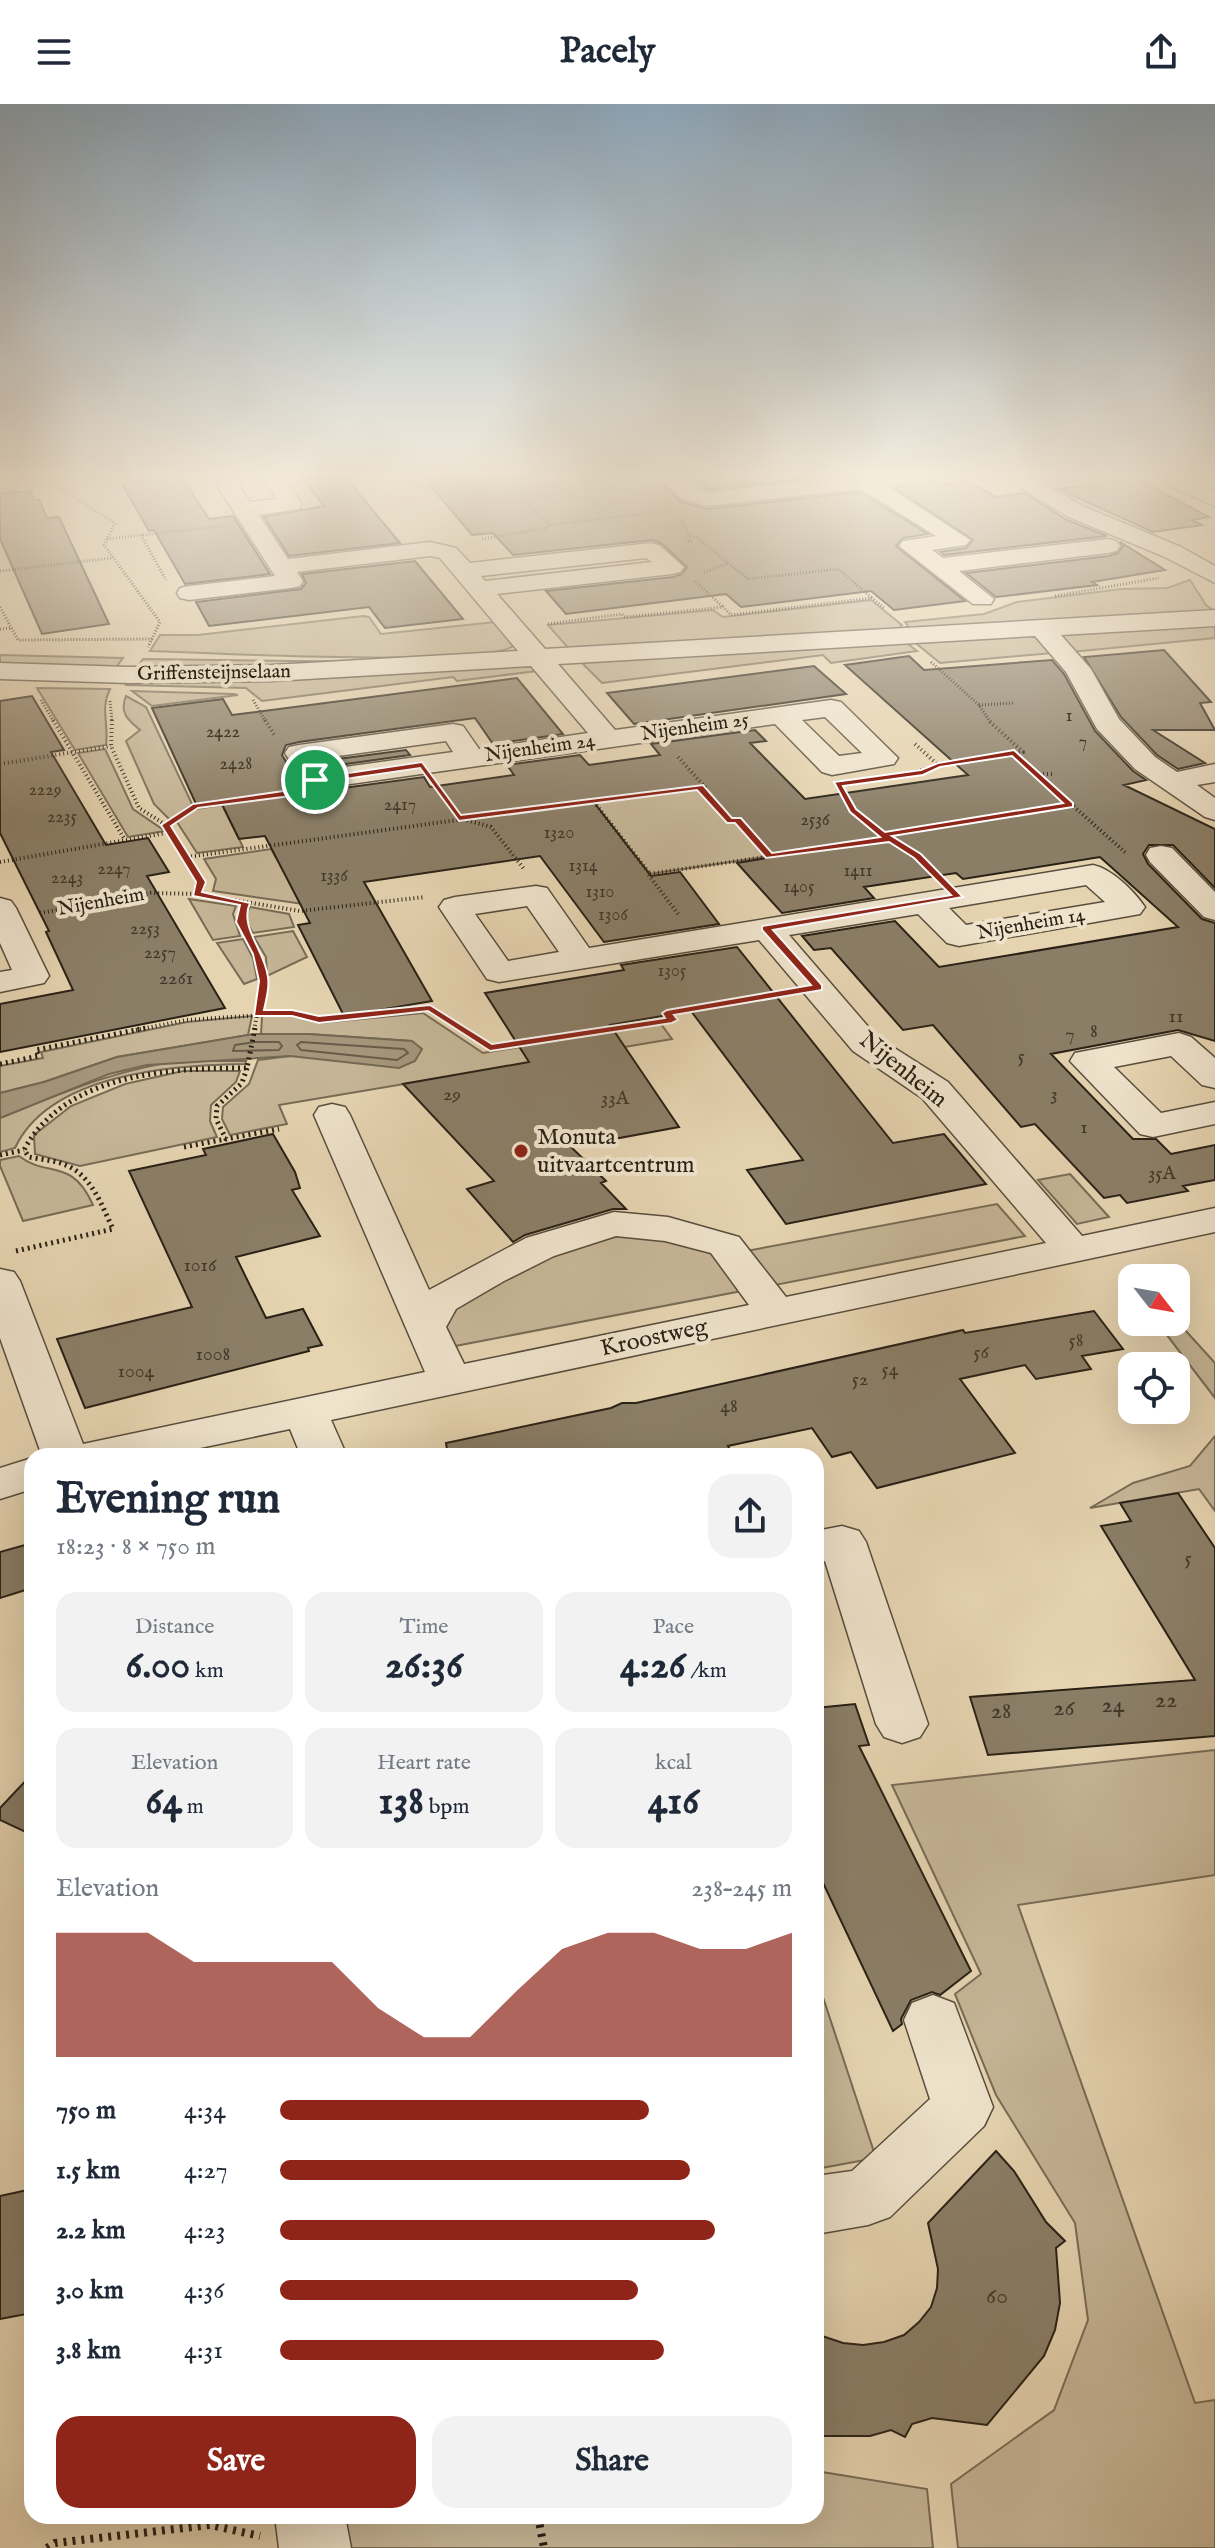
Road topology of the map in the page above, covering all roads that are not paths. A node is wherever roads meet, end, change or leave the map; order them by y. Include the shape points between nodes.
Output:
1 (194, 592) edge
2 (481, 592) edge
3 (973, 592) edge
4 (189, 593) dead end
5 (982, 599) dead end
6 (1215, 618) edge
7 (1041, 628) junction
8 (6, 639) edge
9 (142, 656) junction
10 (535, 657) junction
11 (0, 671) edge
12 (781, 715) junction
13 (608, 739) junction
14 (472, 758) junction
15 (1215, 773) edge
16 (1171, 782) junction
17 (1215, 811) edge
18 (1161, 855) dead end
19 (925, 903) junction
20 (1215, 910) edge
21 (766, 928) junction
22 (5, 929) edge
23 (580, 959) junction
24 (0, 982) edge
25 (1215, 1077) edge
26 (332, 1115) dead end
27 (1210, 1120) edge
28 (1215, 1220) edge
29 (1071, 1248) junction
30 (5, 1267) edge
31 (776, 1312) junction
32 (425, 1327) junction
33 (451, 1381) junction
34 (306, 1413) junction
35 (62, 1448) edge
36 (133, 1448) edge
37 (321, 1448) edge
38 (24, 1476) edge
39 (0, 1484) edge
40 (824, 1545) edge
41 (902, 1724) dead end
42 (933, 2020) dead end
43 (824, 2204) edge

1 - 4 street
2 - 10 street
3 - 5 street
6 - 7 street, Griffensteijnselaan
7 - 10 street, Griffensteijnselaan
7 - 16 street via 1078,669 1107,723
8 - 9 street, Griffensteijnselaan
9 - 10 street, Griffensteijnselaan via 272,673
9 - 11 street, Griffensteijnselaan
10 - 13 street
12 - 12 street, Nijenheim 25 via 832,766 884,758 831,708
12 - 13 street, Nijenheim 25
13 - 14 street, Nijenheim 24
14 - 14 street, Nijenheim 24 via 453,732 299,753 315,780
15 - 16 street
16 - 17 street
18 - 20 street
19 - 19 street, Nijenheim 14 via 1093,874 1129,907 959,936
19 - 21 street
21 - 23 street
21 - 29 street, Nijenheim via 865,1044 935,1090
22 - 24 street via 32,976
23 - 23 street via 536,895 455,907 499,972
25 - 27 street via 1179,1044 1088,1061 1153,1126
26 - 32 street
28 - 29 street, Kroostweg
29 - 31 street, Kroostweg
30 - 35 street
31 - 32 street via 725,1245 668,1229 614,1224 540,1247 490,1272 440,1301
31 - 33 street, Kroostweg
32 - 33 street
33 - 34 street, Kroostweg
34 - 36 street, Kroostweg
34 - 37 street
38 - 39 street
40 - 41 street via 842,1542
42 - 43 street via 963,2107 868,2197

